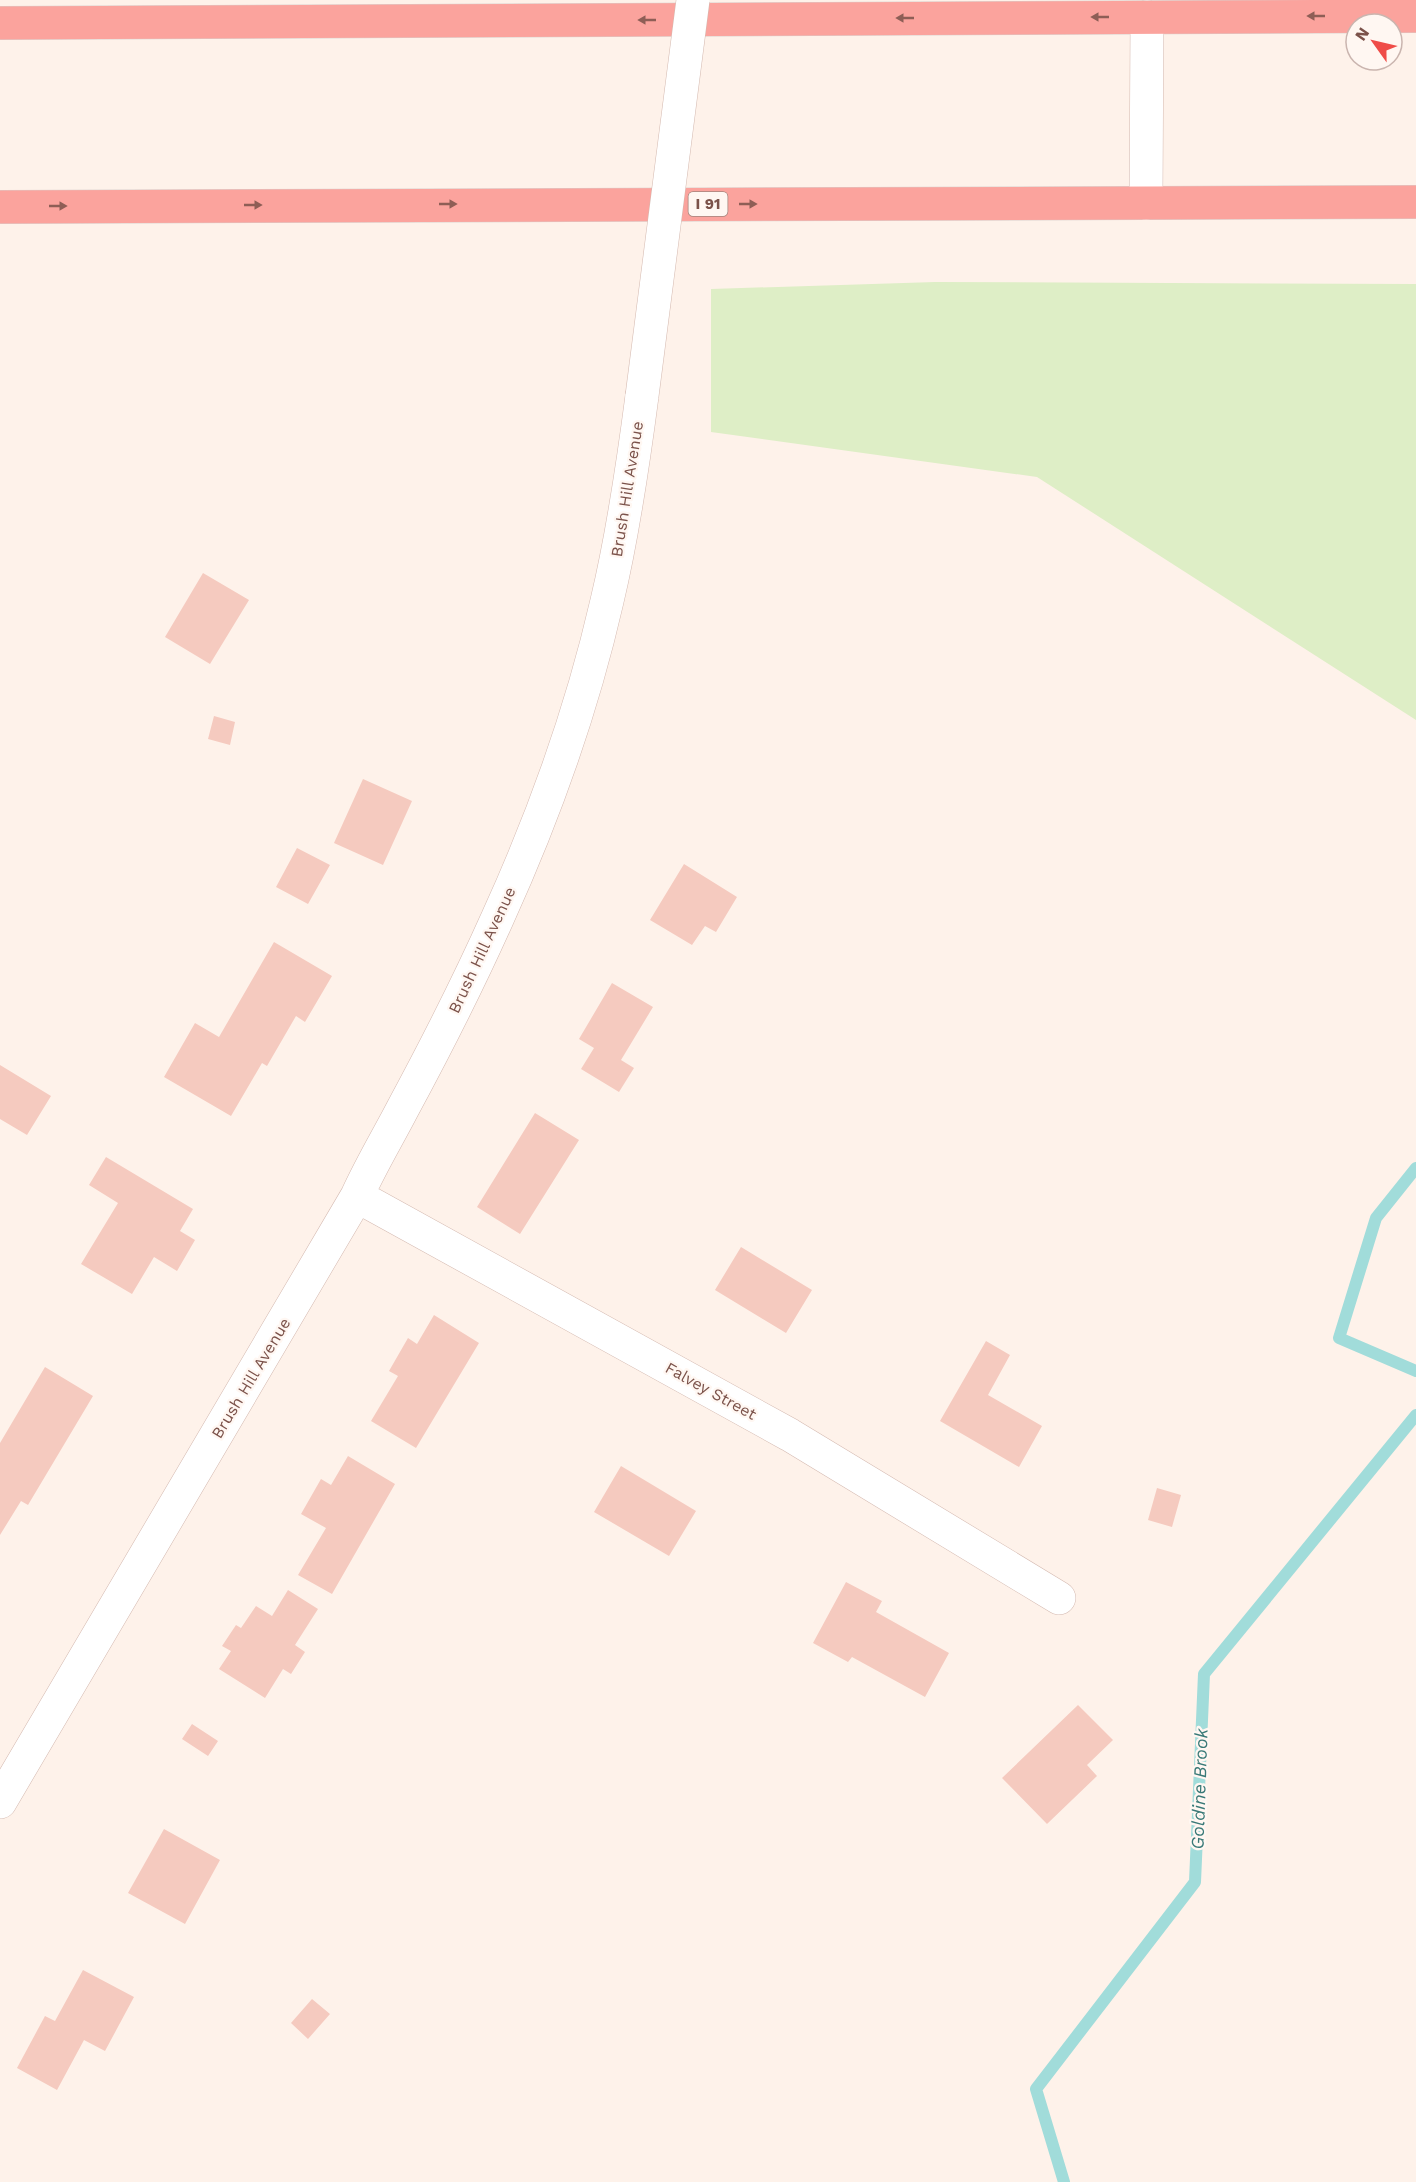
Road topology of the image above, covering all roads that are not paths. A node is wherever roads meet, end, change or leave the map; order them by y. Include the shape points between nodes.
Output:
1 (693, 0) edge
2 (1416, 16) edge
3 (1147, 17) junction
4 (0, 23) edge
5 (1416, 202) edge
6 (1146, 203) junction
7 (0, 207) edge
8 (357, 1196) junction
9 (1059, 1598) dead end
10 (0, 1802) edge

1 - 8 street, Brush Hill Avenue, bridge via 632,478 590,670 530,845 498,919
2 -> 3 highway
3 -> 4 highway
3 - 6 street
5 - 6 highway, I 91
7 -> 6 highway, I 91
8 - 9 street, Falvey Street via 790,1435
8 - 10 street, Brush Hill Avenue

